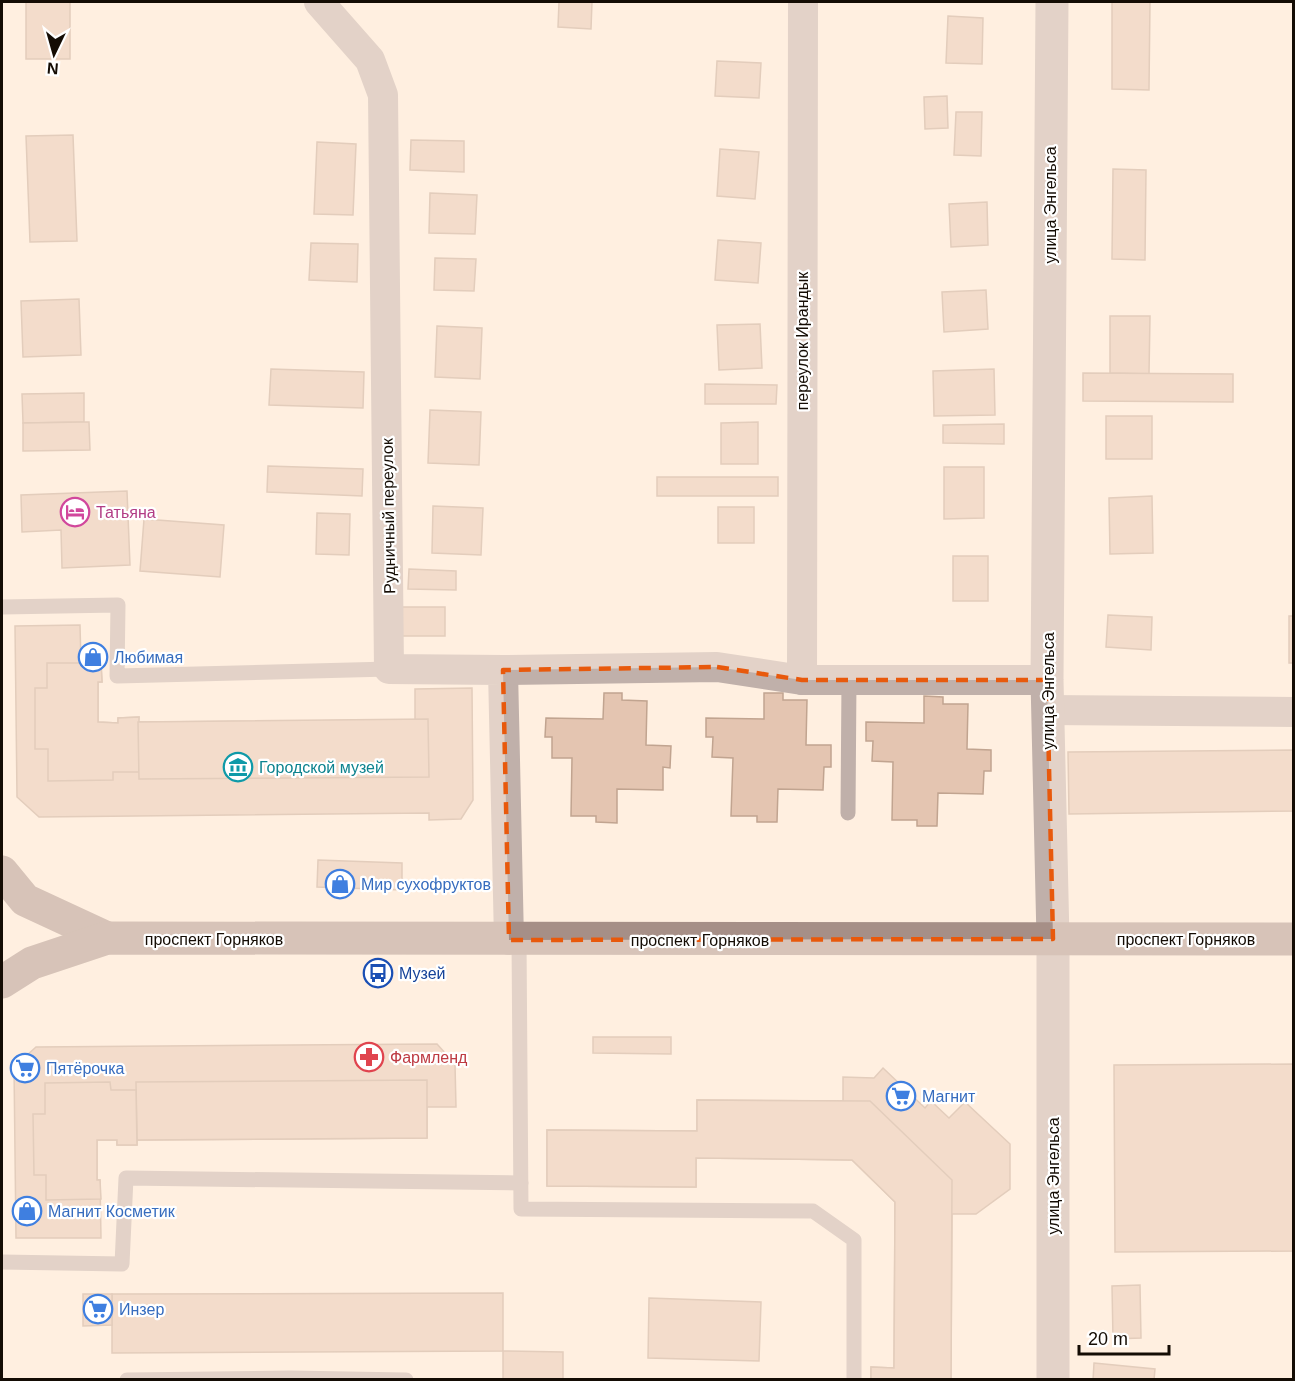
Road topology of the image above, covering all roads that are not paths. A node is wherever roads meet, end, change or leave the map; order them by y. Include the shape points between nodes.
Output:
1 (319, 2) edge
2 (803, 2) edge
3 (1052, 2) edge
4 (2, 607) edge
5 (389, 669) junction
6 (502, 670) junction
7 (802, 680) junction
8 (849, 680) junction
9 (1047, 695) junction
10 (1293, 712) edge
11 (848, 813) dead end
12 (2, 872) edge
13 (107, 938) junction
14 (1053, 939) junction
15 (1293, 939) edge
16 (514, 940) junction
17 (2, 982) edge
18 (521, 1183) junction
19 (2, 1262) edge
20 (290, 1379) edge
21 (127, 1380) edge
22 (406, 1380) edge
23 (854, 1380) edge
24 (1053, 1380) edge

1 - 5 street, Рудничный переулок via 370,60 383,95
2 - 7 street, переулок Ирандык
3 - 9 street, улица Энгельса
4 - 5 lane via 118,605 117,676
5 - 6 street
6 - 7 street via 717,667
6 - 16 street
7 - 8 street
8 - 9 street
8 - 11 lane
9 - 10 street
9 - 14 street, улица Энгельса
12 - 13 main road via 25,900
13 - 16 main road, проспект Горняков
13 - 17 main road via 32,963
14 - 15 main road, проспект Горняков
14 - 16 main road, проспект Горняков
14 - 24 street, улица Энгельса
16 - 18 lane
18 - 19 lane via 126,1178 122,1264
18 - 23 lane via 520,1209 813,1211 854,1240
20 - 21 lane
20 - 22 lane

